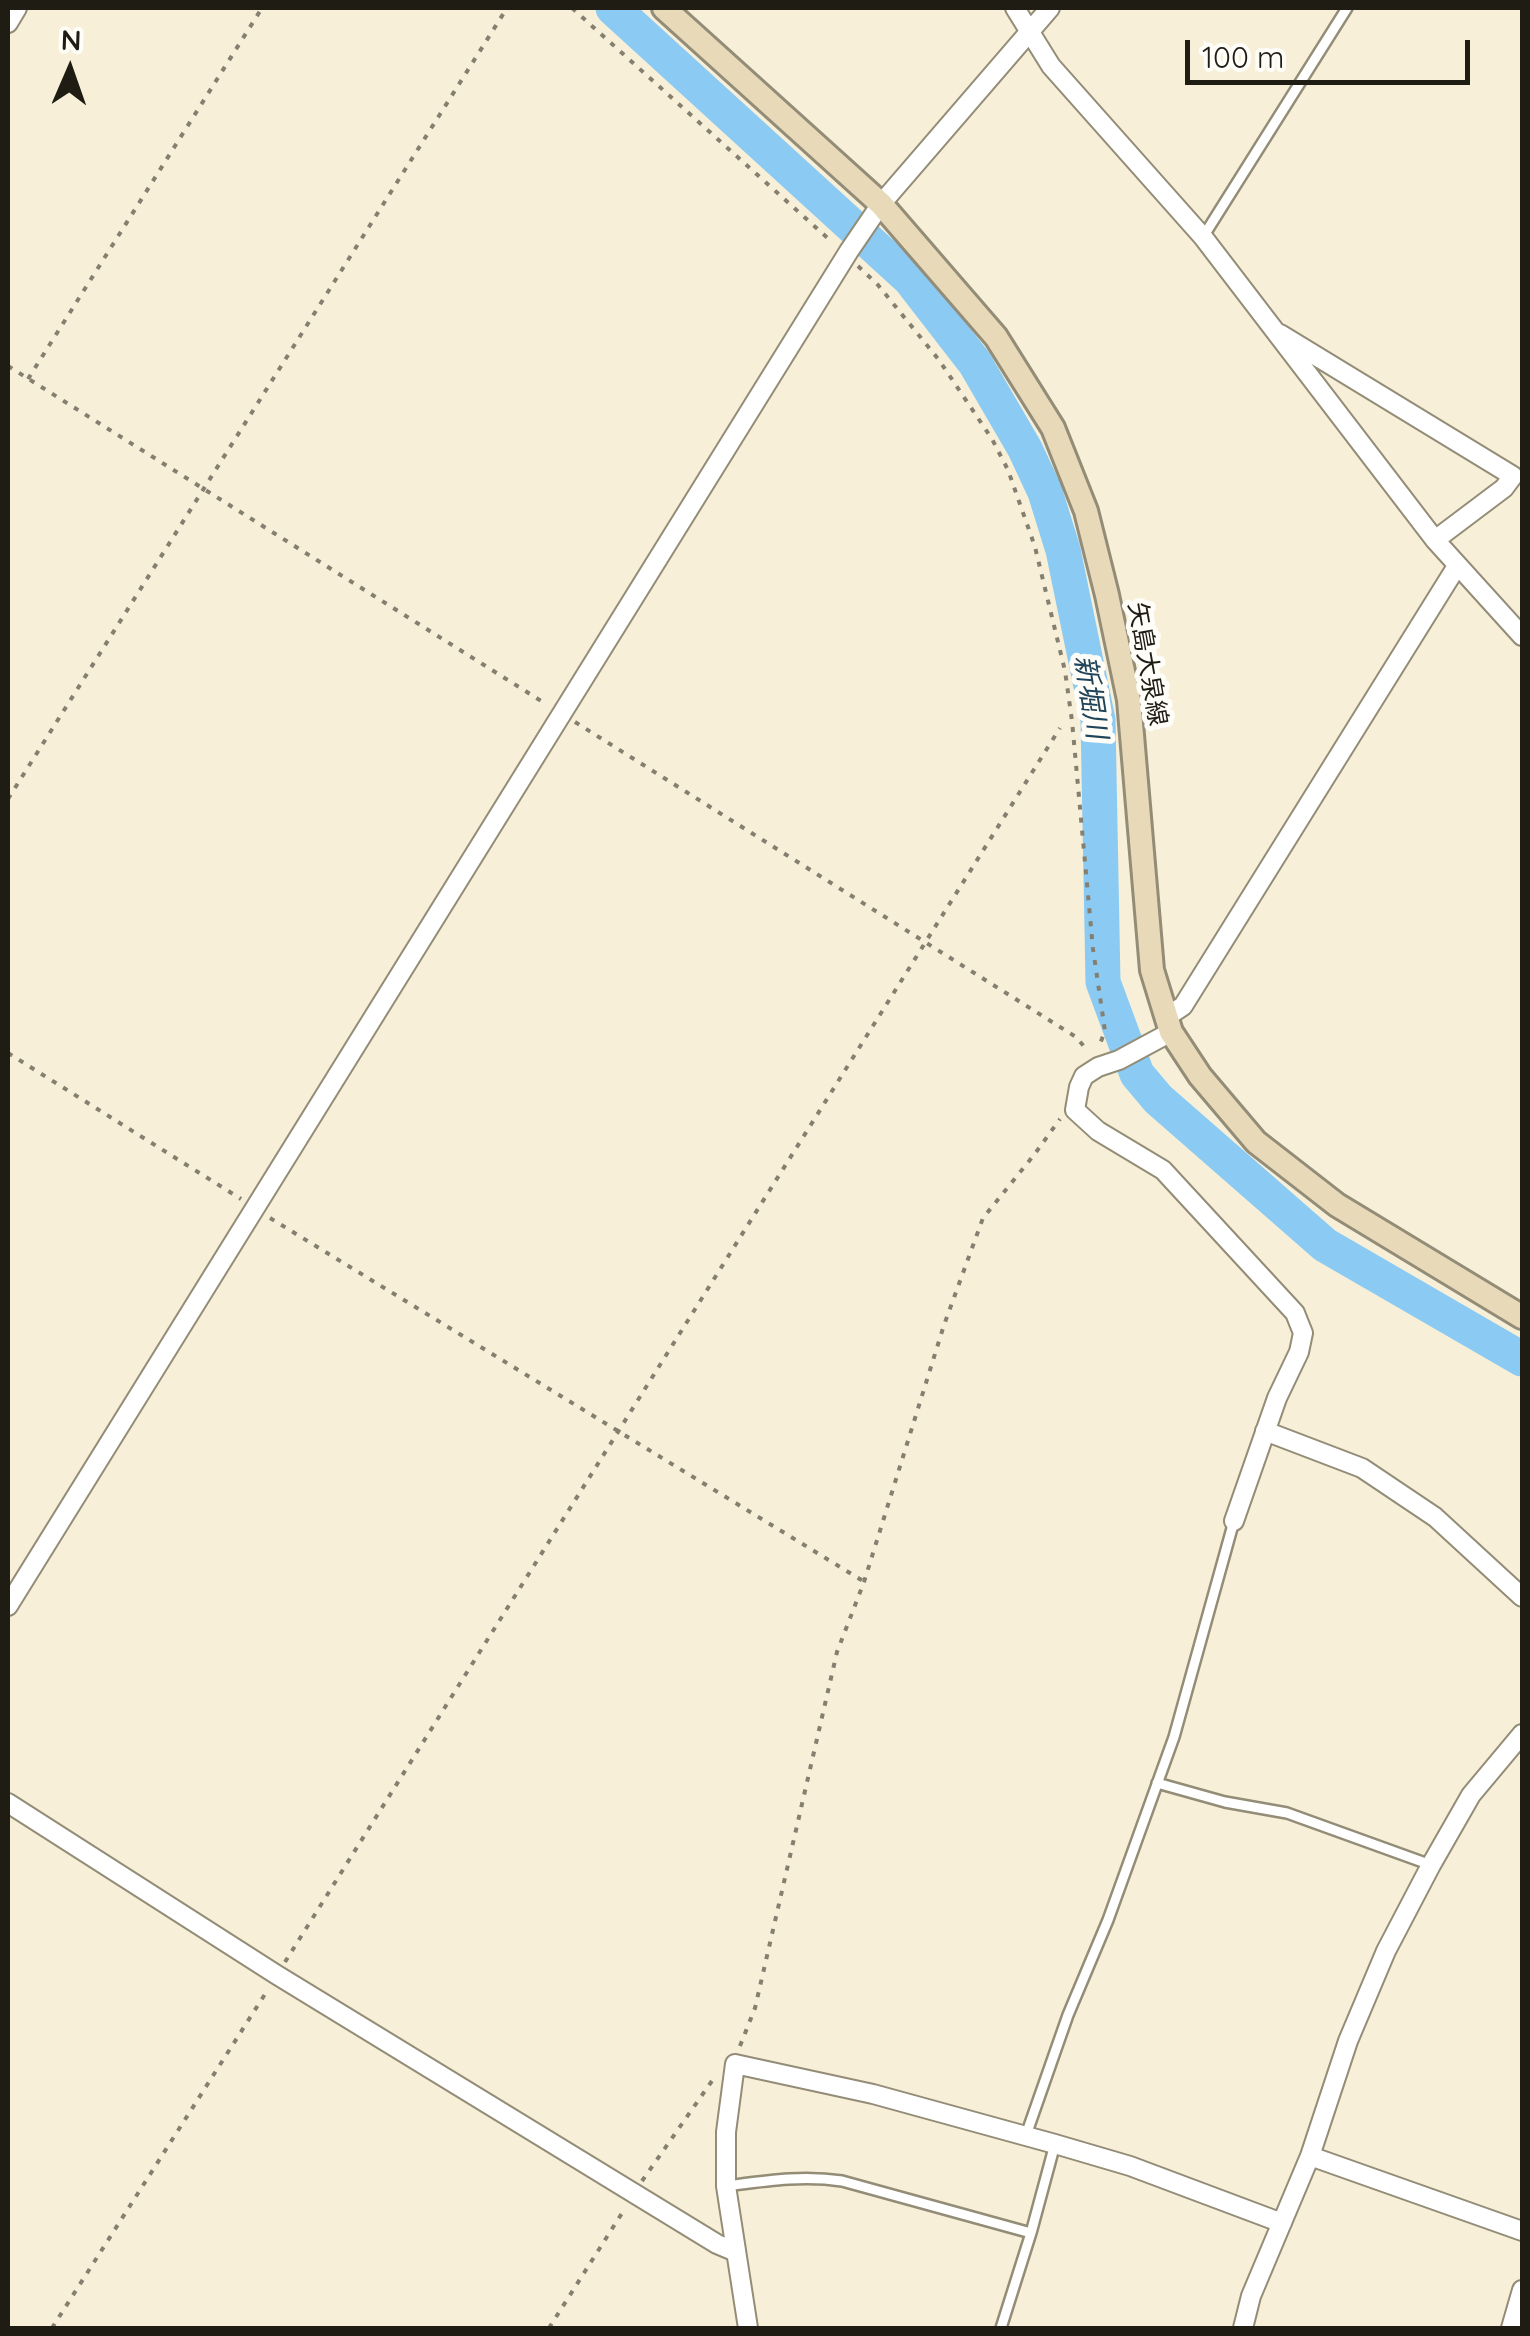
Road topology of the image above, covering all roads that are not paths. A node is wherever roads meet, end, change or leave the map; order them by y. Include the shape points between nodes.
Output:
1 (17, 8) edge
2 (664, 8) edge
3 (1015, 8) edge
4 (1050, 8) edge
5 (1347, 8) edge
6 (8, 22) edge
7 (1030, 32) junction
8 (877, 210) junction
9 (1202, 237) junction
10 (1272, 328) junction
11 (1435, 540) junction
12 (1458, 566) junction
13 (1522, 636) edge
14 (1166, 1030) junction
15 (1522, 1317) edge
16 (1265, 1431) junction
17 (1234, 1521) joint
18 (1522, 1597) edge
19 (8, 1606) edge
20 (1522, 1734) edge
21 (1157, 1783) junction
22 (8, 1803) edge
23 (1431, 1864) junction
24 (1026, 2136) junction
25 (1056, 2144) junction
26 (1310, 2156) junction
27 (726, 2186) junction
28 (1282, 2223) junction
29 (1522, 2231) edge
30 (1031, 2234) junction
31 (736, 2252) junction
32 (1522, 2290) edge
33 (748, 2328) edge
34 (1001, 2328) edge
35 (1243, 2328) edge
36 (1510, 2328) edge

1 - 6 street
2 - 8 main road, 矢島大泉線
3 - 7 street
4 - 7 street
5 - 9 lane
7 - 8 street
7 - 9 street via 1051,66
8 - 14 main road, 矢島大泉線 via 996,337 1053,428 1086,512 1129,700 1152,970
8 - 19 street
9 - 10 street
10 - 11 street
10 - 11 street via 1512,476
11 - 12 street
12 - 13 street
12 - 14 street
14 - 15 main road, 矢島大泉線 via 1256,1142 1337,1205
14 - 16 street via 1084,1076 1075,1110 1162,1170 1295,1313 1303,1333 1299,1352
16 - 17 street
16 - 18 street via 1362,1468 1435,1517
17 - 21 lane
20 - 23 street via 1470,1795
21 - 23 lane via 1288,1813
21 - 24 lane
22 - 31 street
23 - 26 street via 1348,2041
24 - 25 street
24 - 27 street via 735,2064
25 - 28 street
25 - 30 lane
26 - 28 street
26 - 29 street
27 - 30 lane via 786,2178 842,2181
27 - 31 street
28 - 35 street
30 - 34 lane
31 - 33 street
32 - 36 street

